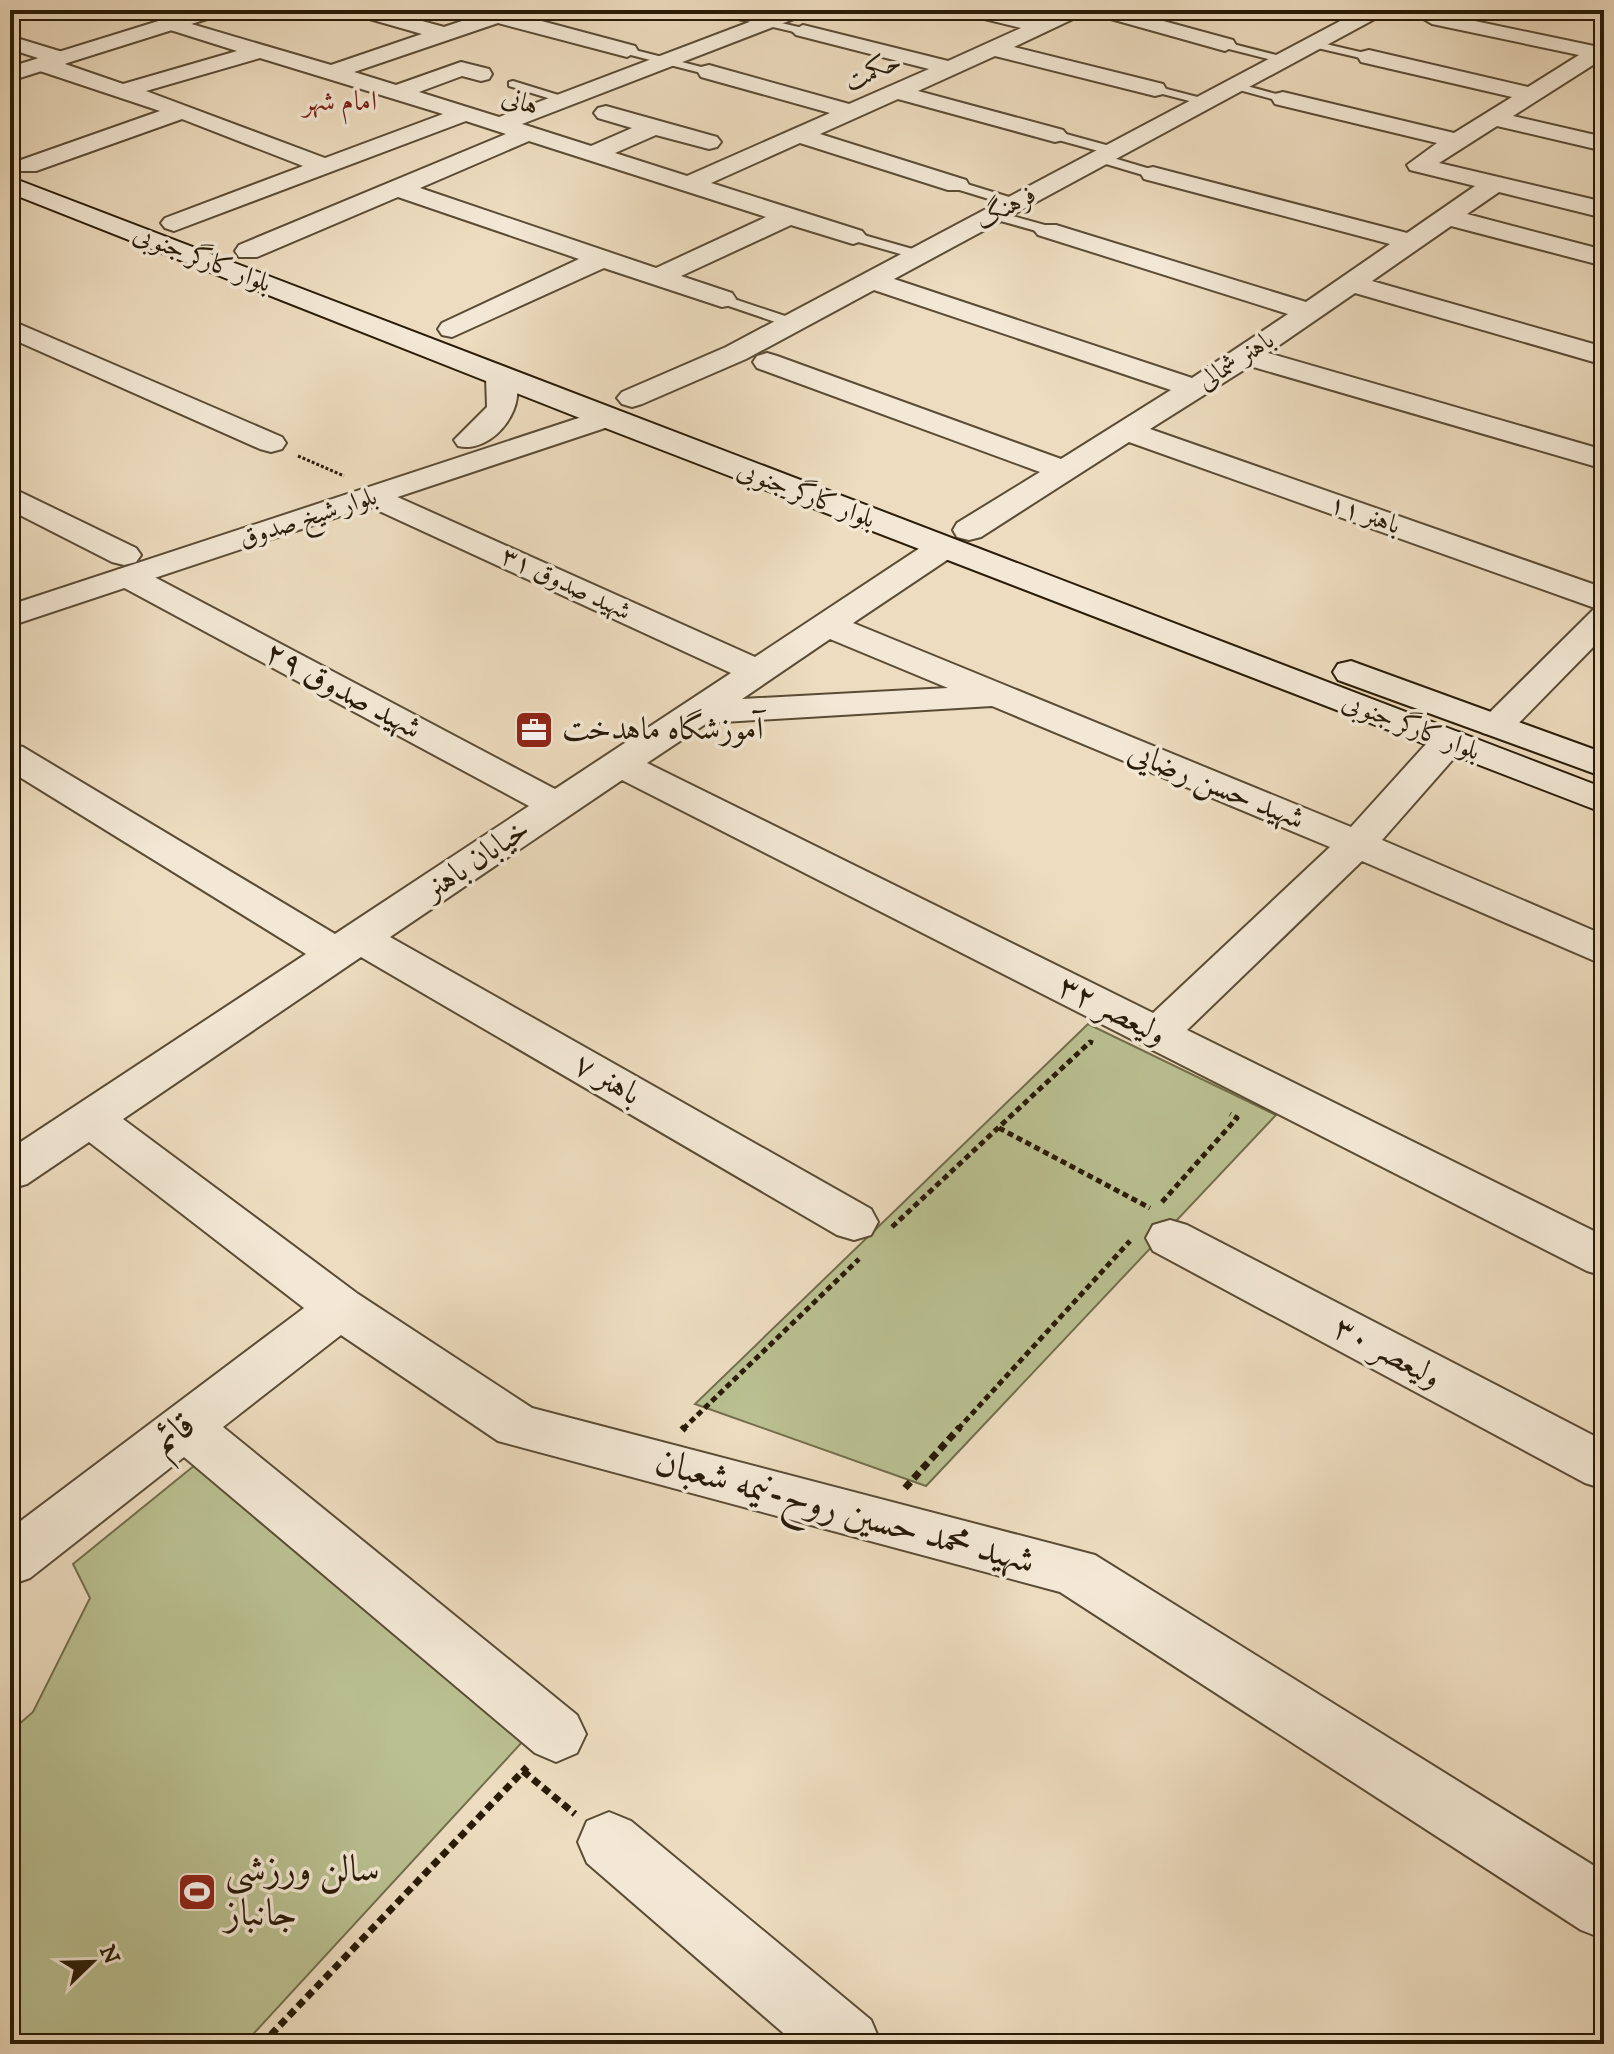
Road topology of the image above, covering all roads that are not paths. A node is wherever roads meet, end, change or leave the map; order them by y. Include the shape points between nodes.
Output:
1 (216, 10) edge
2 (359, 10) edge
3 (971, 10) edge
4 (1080, 10) edge
5 (1100, 10) edge
6 (1342, 10) edge
7 (720, 11) edge
8 (1372, 12) edge
9 (506, 13) edge
10 (1432, 18) dead end
11 (801, 21) edge
12 (766, 23) junction
13 (171, 24) junction
14 (1041, 27) junction
15 (444, 34) junction
16 (10, 42) edge
17 (1313, 44) junction
18 (1225, 45) joint
19 (994, 49) junction
20 (260, 51) junction
21 (627, 51) joint
22 (1601, 51) edge
23 (1369, 57) joint
24 (431, 59) dead end
25 (1284, 60) junction
26 (667, 61) junction
27 (52, 62) junction
28 (950, 68) junction
29 (333, 72) junction
30 (709, 72) joint
31 (10, 74) edge
32 (1562, 75) junction
33 (1590, 82) dead end
34 (513, 84) dead end
35 (1236, 86) junction
36 (1155, 89) joint
37 (123, 91) junction
38 (397, 92) junction
39 (897, 92) junction
40 (1531, 94) junction
41 (1283, 99) joint
42 (564, 100) junction
43 (1205, 102) junction
44 (182, 111) junction
45 (852, 112) junction
46 (606, 113) dead end
47 (464, 114) junction
48 (1493, 118) junction
49 (498, 125) junction
50 (654, 127) junction
51 (526, 134) junction
52 (797, 135) junction
53 (1055, 135) joint
54 (1457, 141) junction
55 (709, 142) dead end
56 (1604, 144) edge
57 (592, 154) junction
58 (1107, 154) junction
59 (324, 166) junction
60 (16, 170) edge
61 (1153, 174) joint
62 (1496, 183) junction
63 (689, 184) junction
64 (957, 185) joint
65 (271, 186) junction
66 (396, 188) junction
67 (1005, 209) junction
68 (1604, 210) edge
69 (340, 212) junction
70 (789, 216) junction
71 (1447, 217) junction
72 (174, 223) junction
73 (1047, 230) joint
74 (853, 236) joint
75 (1411, 242) junction
76 (248, 251) junction
77 (918, 255) junction
78 (603, 258) junction
79 (1604, 258) edge
80 (658, 277) junction
81 (871, 280) junction
82 (1351, 283) junction
83 (722, 299) joint
84 (1309, 312) junction
85 (792, 323) junction
86 (10, 328) edge
87 (452, 329) junction
88 (45, 344) junction
89 (1246, 356) junction
90 (1604, 356) edge
91 (10, 358) edge
92 (767, 362) dead end
93 (501, 377) junction
94 (1194, 388) junction
95 (632, 398) junction
96 (573, 405) junction
97 (606, 418) junction
98 (1126, 431) junction
99 (469, 440) junction
100 (271, 443) road end
101 (1604, 460) edge
102 (1063, 470) junction
103 (363, 488) junction
104 (10, 497) edge
105 (957, 538) junction
106 (1031, 553) junction
107 (126, 566) junction
108 (998, 568) junction
109 (10, 592) edge
110 (1604, 600) edge
111 (10, 616) edge
112 (1604, 616) edge
113 (827, 625) junction
114 (1271, 642) dead end
115 (1331, 664) dead end
116 (758, 672) junction
117 (996, 696) junction
118 (699, 712) junction
119 (1496, 725) junction
120 (1449, 741) junction
121 (10, 755) edge
122 (619, 764) junction
123 (1604, 766) edge
124 (1604, 801) edge
125 (558, 806) junction
126 (1357, 844) junction
127 (349, 946) junction
128 (1604, 951) edge
129 (1157, 1034) junction
130 (91, 1119) junction
131 (16, 1158) edge
132 (854, 1222) dead end
133 (1152, 1226) road end
134 (1604, 1258) edge
135 (340, 1308) junction
136 (184, 1426) junction
137 (1604, 1467) edge
138 (10, 1561) edge
139 (540, 1753) road end
140 (609, 1842) road end
141 (1604, 1908) edge
142 (847, 2044) edge

1 - 13 street
2 - 15 street
3 - 14 street
4 - 14 street, حکمت
5 - 18 street
6 - 8 street
7 - 12 lane
8 - 17 street, فرهنگ
9 - 15 street
9 - 21 street
10 - 22 street
11 - 12 street
11 - 28 street
12 - 26 street
13 - 20 street, هانی
13 - 27 street
14 - 19 street, حکمت
15 - 29 street
16 - 27 street
17 - 23 lane
17 - 25 street, فرهنگ
18 - 25 lane
19 - 28 street, حکمت
19 - 36 street
20 - 29 street, هانی
20 - 37 street
21 - 26 lane
22 - 32 street
23 - 40 street
24 - 38 street via 471,72
25 - 35 street, فرهنگ
26 - 30 lane
26 - 42 street
27 - 31 street
27 - 37 street
28 - 39 street, حکمت
29 - 38 street, هانی
30 - 45 street
32 - 33 street
32 - 40 street
34 - 42 lane
35 - 41 lane
35 - 43 street, فرهنگ
36 - 43 lane
37 - 44 street
38 - 47 street, هانی
39 - 45 street, حکمت
39 - 53 street
40 - 48 street
41 - 54 street
42 - 49 street
43 - 58 street, فرهنگ
44 - 59 street
44 - 60 street
45 - 52 street, حکمت
46 - 50 street
47 - 49 street, هانی
47 - 59 street
48 - 54 street
48 - 56 street
49 - 51 street, هانی
50 - 55 street
50 - 57 street
51 - 57 street, هانی
51 - 66 street
52 - 63 street, حکمت
52 - 64 street
53 - 58 lane
54 - 62 street via 1419,165
57 - 63 street, هانی
58 - 61 lane
58 - 67 street, فرهنگ
59 - 65 street
60 - 72 street, بلوار کارگر جنوبی
60 - 93 street, بلوار کارگر جنوبی
61 - 75 street
62 - 68 street
62 - 71 street, باهنر شمالی
63 - 70 street, هانی
64 - 67 lane
65 - 69 street
65 - 72 street
66 - 69 street
66 - 78 street
67 - 73 lane
67 - 77 street, فرهنگ
69 - 76 street
70 - 74 street, هانی
70 - 80 street
71 - 75 street, باهنر شمالی
71 - 79 street
72 - 76 street, بلوار کارگر جنوبی
73 - 84 street
74 - 77 lane
75 - 82 street, باهنر شمالی
76 - 87 street, بلوار کارگر جنوبی
77 - 81 street, فرهنگ
78 - 80 street
78 - 87 street
80 - 83 street
81 - 85 street, فرهنگ
81 - 94 street
82 - 84 street, باهنر شمالی
82 - 90 street
83 - 85 lane
84 - 89 street, باهنر شمالی
85 - 95 street, فرهنگ
86 - 88 street
87 - 95 street, بلوار کارگر جنوبی
88 - 91 street
88 - 100 street
89 - 94 street, باهنر شمالی
89 - 101 street
92 - 102 street
93 - 96 street, بلوار کارگر جنوبی
93 - 99 street via 504,405
94 - 98 street, باهنر شمالی
95 - 96 street, بلوار شیخ صدوق
95 - 97 street, بلوار شیخ صدوق
95 - 105 street, بلوار کارگر جنوبی
96 - 97 street, بلوار کارگر جنوبی
96 - 99 street, بلوار شیخ صدوق
97 - 103 street, بلوار شیخ صدوق
97 - 105 street, بلوار کارگر جنوبی
98 - 102 street, باهنر شمالی
98 - 110 street, باهنر ۱۱
99 - 103 street, بلوار شیخ صدوق
102 - 105 street, باهنر شمالی
103 - 107 street, بلوار شیخ صدوق
103 - 116 street, شهید صدوق ۳۱
104 - 107 street, شهید صدوق ۲۹
105 - 106 street, بلوار کارگر جنوبی
105 - 108 street, بلوار کارگر جنوبی
105 - 113 street, خیابان باهنر
106 - 108 street via 1006,555 997,560
106 - 114 street, بلوار کارگر جنوبی
107 - 109 street, بلوار شیخ صدوق
107 - 111 street, بلوار شیخ صدوق
107 - 125 street, شهید صدوق ۲۹
108 - 120 street, بلوار کارگر جنوبی
112 - 119 street
113 - 116 street, خیابان باهنر
113 - 117 street, شهید حسن رضایی
115 - 119 street, بلوار کارگر جنوبی
116 - 118 street, خیابان باهنر
117 - 118 street
117 - 126 street, شهید حسن رضایی
118 - 122 street, خیابان باهنر
119 - 123 street, بلوار کارگر جنوبی
120 - 124 street, بلوار کارگر جنوبی
120 - 126 street
121 - 127 street, باهنر ۷
122 - 125 street, خیابان باهنر
122 - 129 street, ولیعصر ۳۲
125 - 127 street, خیابان باهنر
126 - 128 street, شهید حسن رضایی
126 - 129 street
127 - 130 street, خیابان باهنر
127 - 132 street, باهنر ۷
129 - 134 street, ولیعصر ۳۲
130 - 131 street, خیابان باهنر
130 - 135 street, شهید محمد حسین روح-نیمه شعبان
133 - 137 street, ولیعصر ۳۰
135 - 136 street, قائم
135 - 141 street, شهید محمد حسین روح-نیمه شعبان via 517,1426 1075,1572
136 - 138 street, قائم
136 - 139 street
140 - 142 street

